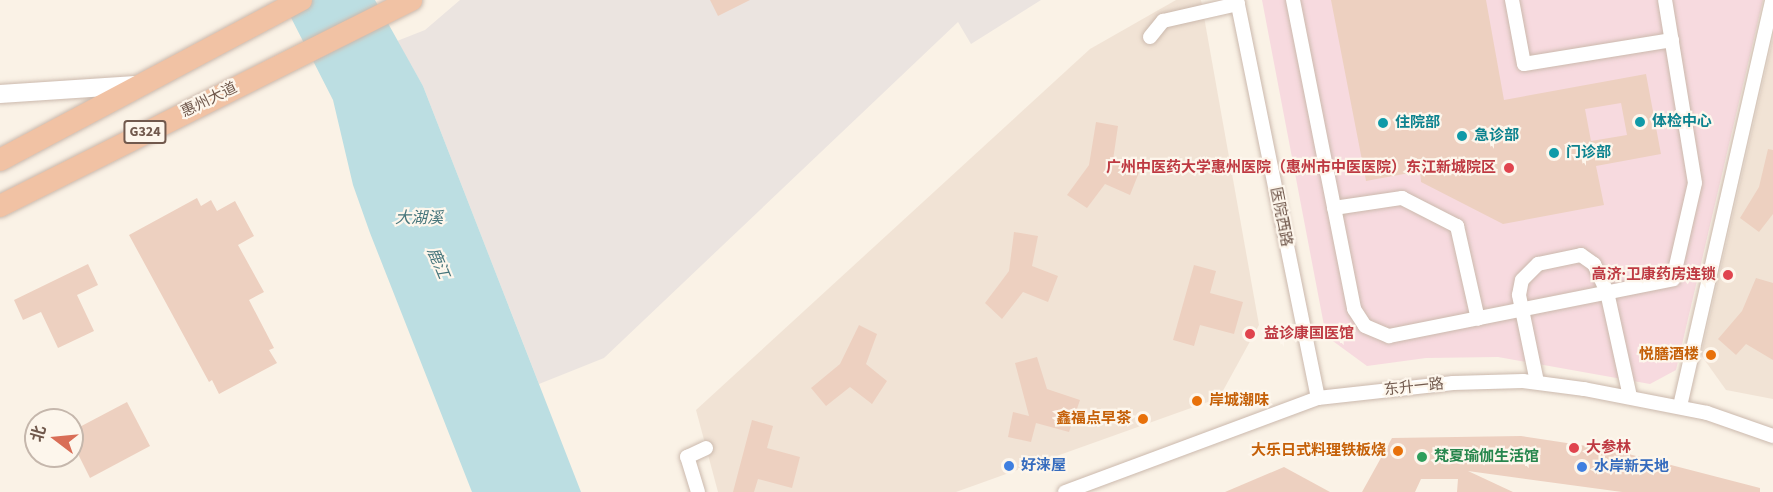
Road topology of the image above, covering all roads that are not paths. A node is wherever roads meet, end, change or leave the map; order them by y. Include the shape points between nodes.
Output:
1 (1293, 0) edge
2 (1512, 0) edge
3 (1665, 0) edge
4 (1772, 0) edge
5 (406, 2) edge
6 (1238, 2) edge
7 (291, 5) edge
8 (1150, 37) dead end
9 (1672, 40) junction
10 (137, 85) junction
11 (0, 94) edge
12 (0, 160) edge
13 (0, 206) edge
14 (1334, 208) junction
15 (1607, 292) junction
16 (1522, 310) junction
17 (1478, 319) junction
18 (1537, 382) junction
19 (1630, 397) junction
20 (1317, 398) junction
21 (1680, 406) junction
22 (1773, 436) edge
23 (706, 448) dead end
24 (698, 492) edge
25 (1065, 492) edge

1 - 14 street
2 - 9 street via 1524,64
3 - 9 street
4 - 21 street
5 - 13 highway, 惠州大道 / G324
6 - 8 street via 1163,21
6 - 20 street, 医院西路
7 - 10 highway
9 - 15 street via 1694,165 1691,214 1673,279
10 - 11 main road
10 - 12 highway
14 - 17 street via 1402,198 1457,226
14 - 17 street via 1354,309 1365,326 1381,335 1393,335
15 - 16 street
15 - 16 street via 1591,259 1572,255 1538,264 1526,272 1520,290
15 - 19 street
16 - 17 street
16 - 18 street
18 - 19 street, 东升一路
18 - 20 street, 东升一路 via 1453,382
19 - 21 street, 东升一路
20 - 25 street, 东升一路
21 - 22 street, 东升一路
23 - 24 street via 687,457

